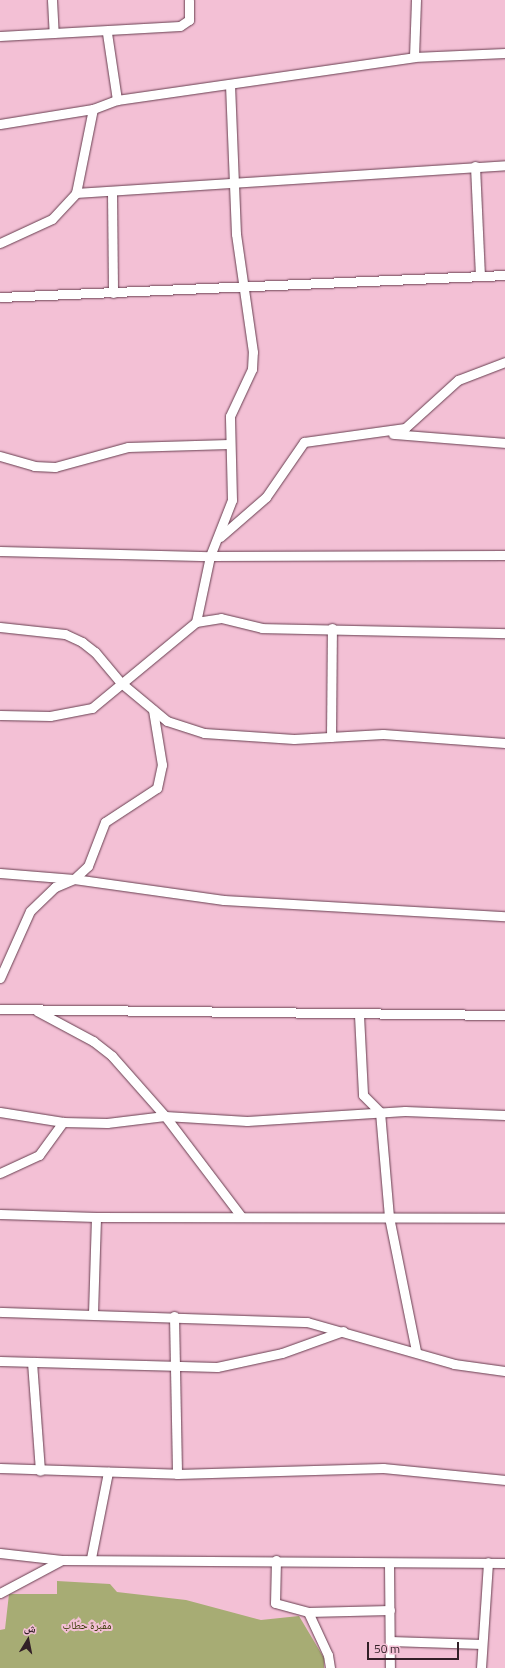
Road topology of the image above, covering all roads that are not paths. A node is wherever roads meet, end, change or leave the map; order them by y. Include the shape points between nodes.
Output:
1 (52, 0) edge
2 (189, 0) edge
3 (416, 0) edge
4 (54, 33) junction
5 (107, 33) junction
6 (0, 36) edge
7 (505, 53) edge
8 (414, 57) junction
9 (230, 85) junction
10 (117, 100) junction
11 (93, 109) junction
12 (0, 124) edge
13 (505, 165) edge
14 (475, 166) junction
15 (232, 186) junction
16 (76, 193) junction
17 (112, 193) junction
18 (0, 243) edge
19 (505, 275) edge
20 (480, 276) junction
21 (245, 286) junction
22 (113, 293) junction
23 (0, 297) edge
24 (505, 362) edge
25 (385, 434) junction
26 (505, 443) edge
27 (228, 444) junction
28 (0, 456) edge
29 (217, 538) junction
30 (0, 550) edge
31 (505, 555) edge
32 (210, 556) junction
33 (196, 622) junction
34 (0, 627) edge
35 (332, 628) junction
36 (505, 633) edge
37 (120, 682) junction
38 (153, 710) junction
39 (0, 715) edge
40 (331, 737) junction
41 (505, 743) edge
42 (0, 873) edge
43 (74, 879) junction
44 (505, 916) edge
45 (0, 978) edge
46 (0, 1009) edge
47 (35, 1010) junction
48 (359, 1014) junction
49 (505, 1015) edge
50 (0, 1112) edge
51 (380, 1112) junction
52 (505, 1115) edge
53 (165, 1116) junction
54 (63, 1122) junction
55 (0, 1173) edge
56 (0, 1214) edge
57 (241, 1216) junction
58 (96, 1217) junction
59 (389, 1217) junction
60 (505, 1218) edge
61 (0, 1312) edge
62 (93, 1313) junction
63 (174, 1316) junction
64 (343, 1331) junction
65 (416, 1351) junction
66 (0, 1361) edge
67 (32, 1362) junction
68 (172, 1367) junction
69 (505, 1371) edge
70 (0, 1468) edge
71 (40, 1471) junction
72 (108, 1472) junction
73 (177, 1474) junction
74 (505, 1480) edge
75 (0, 1554) edge
76 (91, 1558) junction
77 (62, 1560) junction
78 (276, 1560) junction
79 (488, 1562) junction
80 (505, 1562) edge
81 (389, 1564) junction
82 (0, 1593) edge
83 (390, 1610) junction
84 (308, 1612) junction
85 (390, 1641) junction
86 (482, 1644) junction
87 (330, 1668) edge
88 (390, 1668) edge
89 (481, 1668) edge

1 - 4 street
2 - 5 street via 189,20 180,26
3 - 8 street
4 - 5 street
4 - 6 street
5 - 10 street
7 - 8 street
8 - 9 street
9 - 10 street
9 - 15 street
10 - 11 street
11 - 12 street
11 - 16 street
13 - 14 street
14 - 15 street
14 - 20 street
15 - 17 street
15 - 21 street
16 - 17 street
16 - 18 street via 52,220
17 - 22 street
19 - 20 street
20 - 21 street
21 - 22 street
21 - 27 street via 252,364 230,416
22 - 23 street
24 - 25 street via 458,380 416,421
25 - 26 street
25 - 29 street via 304,442 266,497
27 - 28 street via 134,446 55,466 26,465
27 - 29 street via 232,500
29 - 32 street
30 - 32 street
31 - 32 street
32 - 33 street
33 - 35 street via 233,618 262,628
33 - 37 street
34 - 37 street via 65,634 96,652
35 - 36 street
35 - 40 street
37 - 38 street
37 - 39 street via 92,708 50,716
38 - 40 street via 167,721 204,733 294,739
38 - 43 street via 162,765 157,788 105,822 88,866
40 - 41 street via 383,734
42 - 43 street
43 - 44 street via 224,900
43 - 45 street via 55,887 30,911
46 - 47 street
47 - 48 street
47 - 53 street via 93,1041 112,1056
48 - 49 street
48 - 51 street via 363,1096
50 - 54 street
51 - 52 street
51 - 53 street via 247,1121
51 - 59 street
53 - 54 street via 107,1123
53 - 57 street
54 - 55 street via 39,1155
56 - 58 street
57 - 58 street
57 - 59 street
58 - 62 street
59 - 60 street
59 - 65 street
61 - 62 street
62 - 63 street
63 - 64 street via 308,1322
63 - 68 street
64 - 65 street
64 - 68 street via 248,1362 217,1367
65 - 69 street via 454,1364
66 - 67 street
67 - 68 street
67 - 71 street
68 - 73 street
70 - 71 street
71 - 72 street
72 - 73 street
72 - 76 street
73 - 74 street via 383,1468
75 - 77 street
76 - 77 street
76 - 78 street
77 - 82 street
78 - 81 street
78 - 84 street via 275,1603
79 - 80 street
79 - 81 street
79 - 86 street
81 - 83 street
83 - 84 street
83 - 85 street
84 - 87 street via 328,1655
85 - 86 street
85 - 88 street
86 - 89 street

